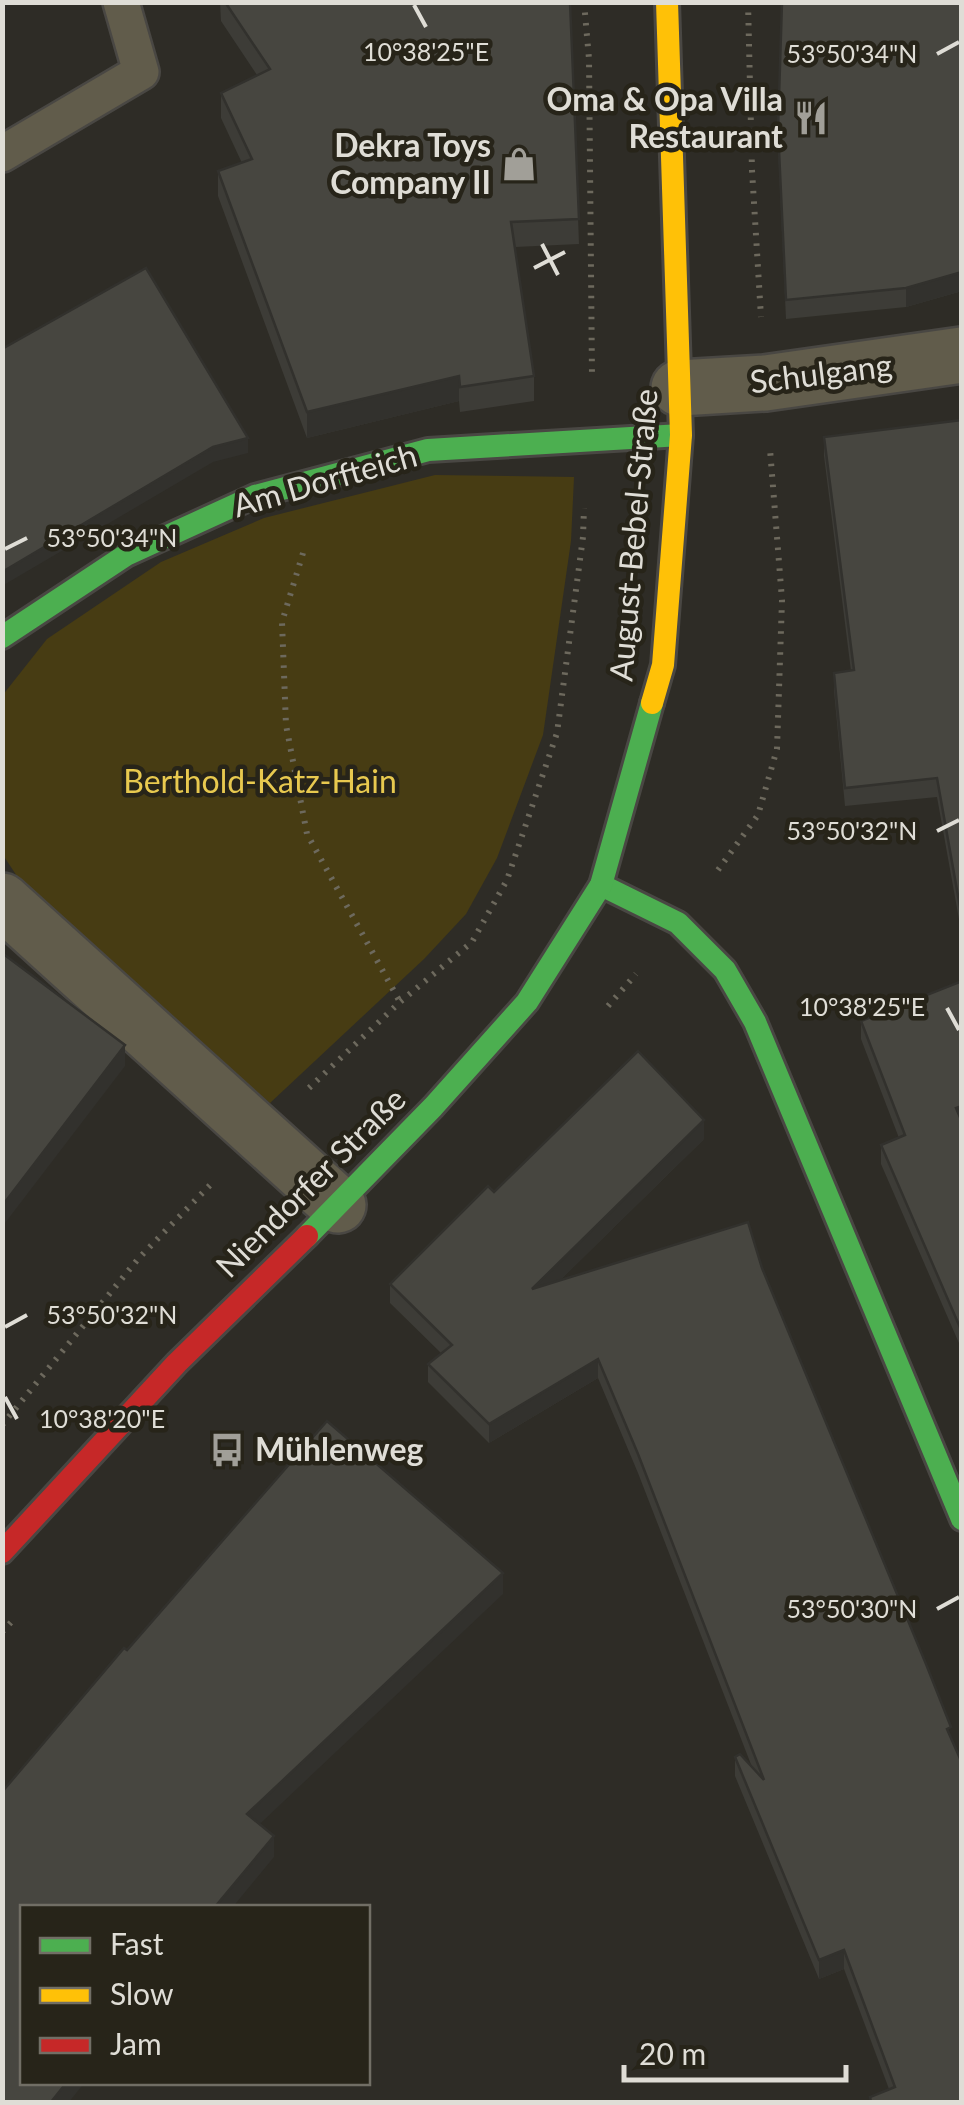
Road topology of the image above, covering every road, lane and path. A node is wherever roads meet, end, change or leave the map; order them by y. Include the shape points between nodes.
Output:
1 (121, 2) edge
2 (584, 2) edge
3 (667, 2) edge
4 (2, 154) edge
5 (962, 355) edge
6 (680, 411) junction
7 (586, 442) junction
8 (326, 476) junction
9 (2, 637) edge
10 (601, 884) junction
11 (2, 901) edge
12 (400, 1002) junction
13 (260, 1134) junction
14 (338, 1205) junction
15 (2, 1426) edge
16 (962, 1519) edge
17 (2, 1552) edge

1 - 4 lane via 142,72
2 - 7 path via 592,388
3 - 6 main road, August-Bebel-Straße
5 - 6 street, Schulgang via 764,383
6 - 7 main road, Am Dorfteich
6 - 10 main road, August-Bebel-Straße via 663,666
7 - 8 main road, Am Dorfteich via 428,450
7 - 12 path via 583,537 557,733 507,880 472,942
8 - 9 main road, Am Dorfteich via 255,496 126,554
8 - 12 path via 282,622 286,725 307,834
10 - 14 main road, Niendorfer Straße via 527,1002
10 - 16 main road via 678,923 725,970 755,1022
11 - 13 street
12 - 13 path
13 - 14 street
13 - 15 path via 138,1260
14 - 17 main road, Niendorfer Straße via 176,1364

